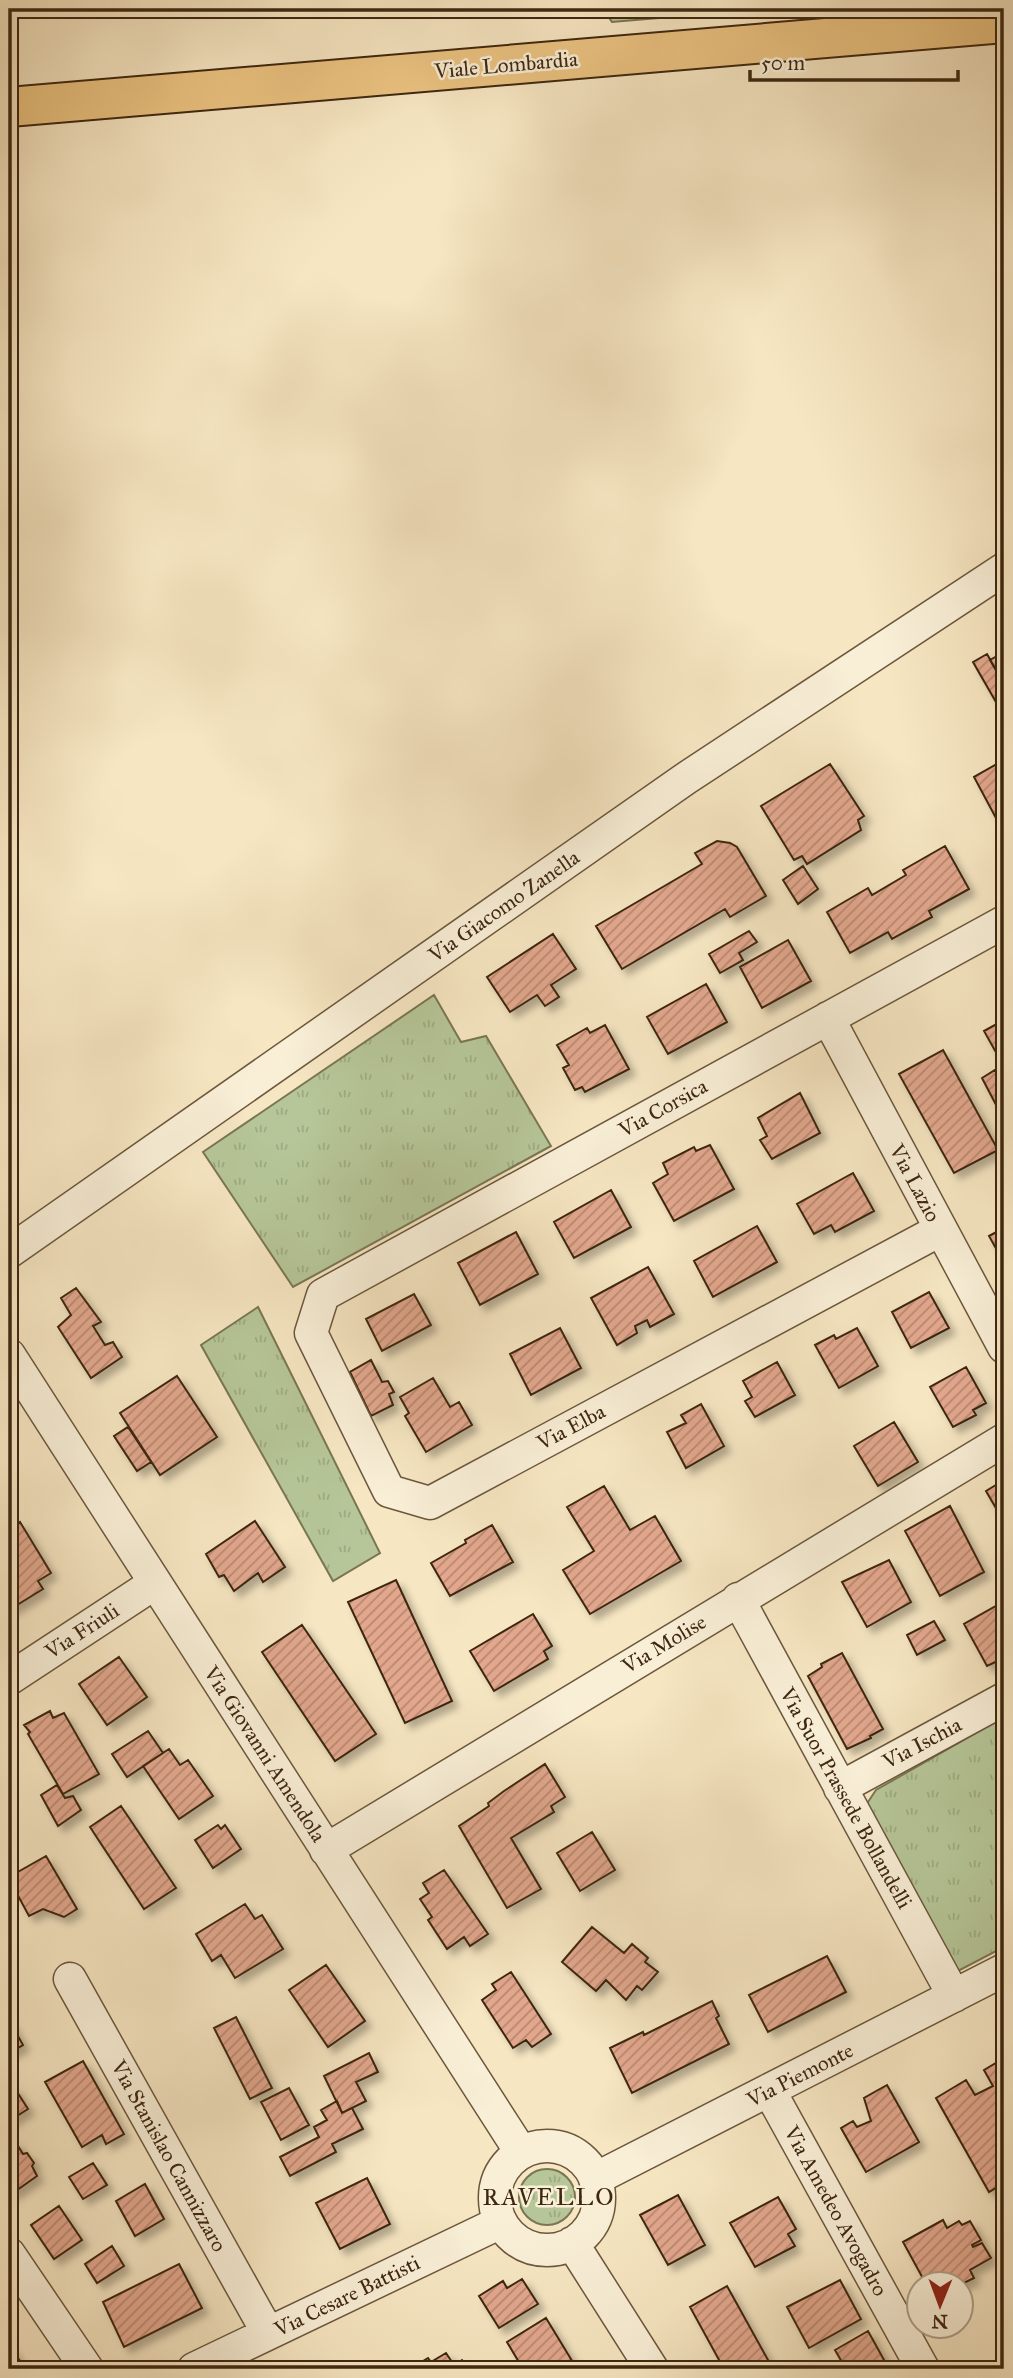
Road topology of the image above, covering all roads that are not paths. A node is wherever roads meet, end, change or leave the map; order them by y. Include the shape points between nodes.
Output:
1 (1004, 23) edge
2 (9, 107) edge
3 (1004, 569) edge
4 (1004, 922) edge
5 (828, 1018) junction
6 (940, 1230) junction
7 (9, 1252) edge
8 (323, 1295) joint
9 (1004, 1347) edge
10 (9, 1355) edge
11 (1004, 1440) edge
12 (155, 1583) junction
13 (738, 1599) junction
14 (9, 1679) edge
15 (1004, 1699) edge
16 (840, 1788) junction
17 (326, 1850) junction
18 (1004, 1970) edge
19 (70, 1979) dead end
20 (954, 1996) junction
21 (769, 2091) junction
22 (521, 2152) junction
23 (595, 2179) junction
24 (500, 2222) junction
25 (572, 2243) junction
26 (9, 2254) edge
27 (268, 2333) junction
28 (87, 2369) edge
29 (194, 2369) edge
30 (652, 2369) edge
31 (923, 2369) edge

1 - 2 main road, Viale Lombardia
3 - 7 street, Via Giacomo Zanella via 685,779
4 - 5 street, Via Corsica
5 - 6 street, Via Lazio
5 - 8 street, Via Corsica
6 - 8 street, Via Elba via 430,1503 389,1491 312,1333
6 - 9 street, Via Lazio
10 - 12 street, Via Giovanni Amendola
11 - 13 street, Via Molise
12 - 14 street, Via Friuli
12 - 17 street, Via Giovanni Amendola
13 - 16 street, Via Suor Prassede Bollandelli
13 - 17 street, Via Molise
15 - 16 street, Via Ischia
16 - 20 street, Via Suor Prassede Bollandelli
17 - 22 street, Via Giovanni Amendola
18 - 20 street, Via Piemonte
19 - 27 street, Via Stanislao Cannizzaro
20 - 21 street, Via Piemonte
21 - 23 street, Via Piemonte
21 - 31 street, Via Amedeo Avogadro
22 - 23 street via 542,2145 564,2148 583,2161
22 - 24 street via 506,2165 496,2183 494,2203
23 - 25 street via 596,2215 587,2231
24 - 25 street via 514,2238 532,2248
24 - 27 street, Via Cesare Battisti
25 - 30 street
26 - 28 street
27 - 29 street, Via Cesare Battisti

